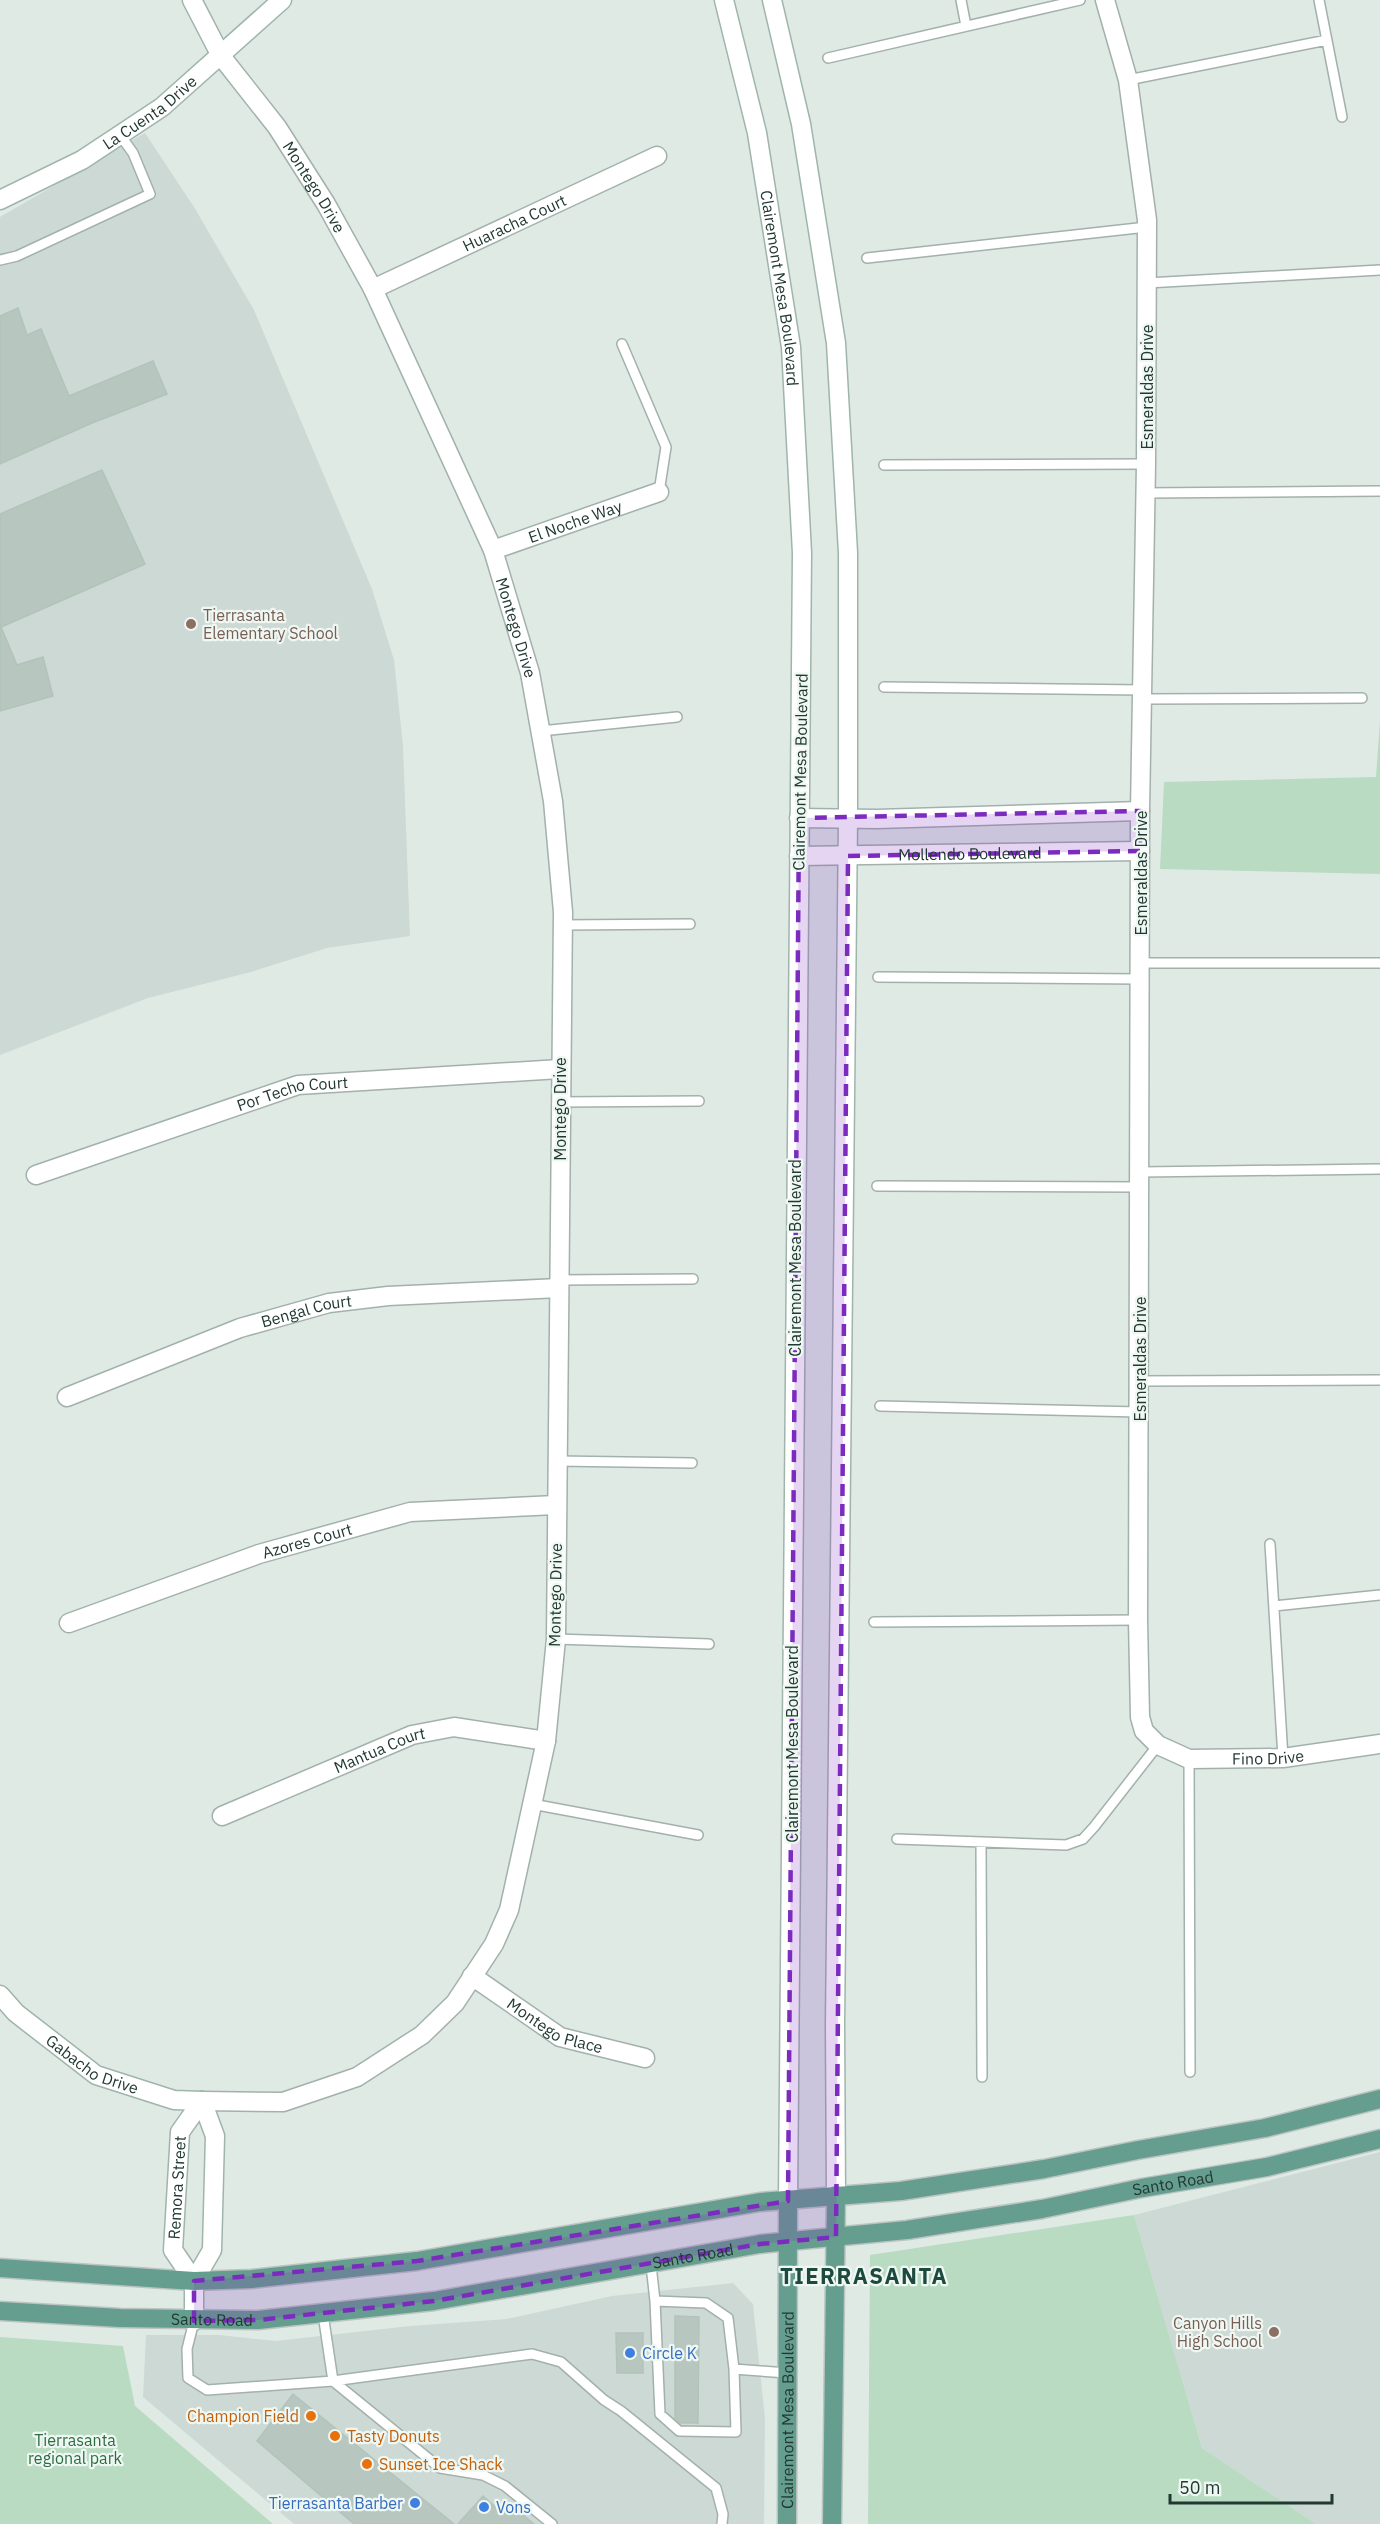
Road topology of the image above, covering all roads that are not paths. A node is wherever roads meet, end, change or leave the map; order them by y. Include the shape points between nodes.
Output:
1 (192, 0) edge
2 (282, 0) edge
3 (724, 0) edge
4 (772, 0) edge
5 (961, 0) edge
6 (1080, 0) edge
7 (1105, 0) edge
8 (1319, 0) edge
9 (966, 26) junction
10 (1327, 40) junction
11 (221, 56) junction
12 (828, 58) dead end
13 (1128, 80) junction
14 (1342, 117) dead end
15 (120, 135) junction
16 (657, 156) dead end
17 (0, 200) edge
18 (1147, 227) junction
19 (867, 258) dead end
20 (0, 260) edge
21 (1380, 270) edge
22 (1147, 284) junction
23 (373, 290) junction
24 (622, 344) dead end
25 (1146, 464) junction
26 (884, 465) dead end
27 (1380, 491) edge
28 (659, 492) joint
29 (1144, 493) junction
30 (493, 550) junction
31 (884, 687) dead end
32 (1143, 694) junction
33 (1362, 698) dead end
34 (677, 717) dead end
35 (541, 731) junction
36 (1140, 811) junction
37 (799, 818) junction
38 (848, 819) junction
39 (1140, 851) junction
40 (799, 856) junction
41 (848, 856) junction
42 (690, 924) dead end
43 (563, 925) junction
44 (1380, 963) edge
45 (1141, 971) junction
46 (878, 977) dead end
47 (560, 1069) junction
48 (699, 1101) dead end
49 (560, 1102) junction
50 (1380, 1169) edge
51 (36, 1175) dead end
52 (1140, 1179) junction
53 (877, 1186) dead end
54 (693, 1280) dead end
55 (559, 1284) junction
56 (1380, 1380) edge
57 (1140, 1381) junction
58 (67, 1396) dead end
59 (880, 1406) dead end
60 (1140, 1412) junction
61 (557, 1461) junction
62 (692, 1463) dead end
63 (556, 1505) junction
64 (1270, 1544) dead end
65 (1380, 1596) edge
66 (1274, 1606) junction
67 (1138, 1620) junction
68 (874, 1622) dead end
69 (69, 1623) dead end
70 (556, 1638) junction
71 (709, 1644) dead end
72 (546, 1741) junction
73 (1380, 1744) edge
74 (1158, 1745) junction
75 (1283, 1758) junction
76 (1189, 1759) junction
77 (532, 1804) junction
78 (222, 1816) dead end
79 (698, 1835) dead end
80 (897, 1839) dead end
81 (981, 1842) junction
82 (472, 1976) junction
83 (0, 1995) edge
84 (645, 2058) dead end
85 (1190, 2072) dead end
86 (981, 2077) dead end
87 (1380, 2099) edge
88 (202, 2101) junction
89 (1380, 2139) edge
90 (836, 2195) junction
91 (788, 2201) junction
92 (836, 2237) junction
93 (789, 2242) junction
94 (651, 2265) junction
95 (0, 2268) edge
96 (195, 2281) junction
97 (655, 2301) junction
98 (0, 2312) edge
99 (323, 2314) junction
100 (194, 2321) junction
101 (734, 2369) junction
102 (787, 2373) junction
103 (333, 2381) junction
104 (552, 2524) edge
105 (722, 2524) edge
106 (787, 2524) edge
107 (832, 2524) edge

1 - 11 street, Montego Drive
2 - 11 street, La Cuenta Drive
3 - 37 street, Clairemont Mesa Boulevard via 757,133 791,347 802,554
4 - 38 street via 801,124 836,343 848,553
5 - 9 lane
6 - 9 lane
7 - 13 street, Esmeraldas Drive
8 - 10 lane
9 - 12 lane
10 - 13 lane
10 - 14 lane
11 - 15 street, La Cuenta Drive via 162,107
11 - 23 street, Montego Drive via 283,137 326,204
13 - 18 street, Esmeraldas Drive
15 - 17 street, La Cuenta Drive via 82,160
15 - 20 lane via 134,153 150,194 17,256
16 - 23 street, Huaracha Court
18 - 19 lane
18 - 22 street, Esmeraldas Drive
21 - 22 lane
22 - 25 street, Esmeraldas Drive
23 - 30 street, Montego Drive
24 - 28 lane via 666,447
25 - 26 lane
25 - 29 street, Esmeraldas Drive
27 - 29 lane
28 - 30 street, El Noche Way
29 - 32 street, Esmeraldas Drive
30 - 35 street, Montego Drive via 530,673
31 - 32 lane
32 - 33 lane
32 - 36 street, Esmeraldas Drive
34 - 35 lane
35 - 43 street, Montego Drive via 554,801
36 - 38 street
36 - 39 street, Esmeraldas Drive
37 - 38 street
37 - 40 street, Clairemont Mesa Boulevard
38 - 41 street
39 - 41 street, Mollendo Boulevard
39 - 45 street, Esmeraldas Drive
40 - 41 street, Mollendo Boulevard
40 - 91 street, Clairemont Mesa Boulevard
41 - 90 street
42 - 43 lane
43 - 47 street, Montego Drive
44 - 45 lane
45 - 46 lane
45 - 52 street, Esmeraldas Drive
47 - 49 street, Montego Drive
47 - 51 street, Por Techo Court via 298,1085
48 - 49 lane
49 - 55 street, Montego Drive
50 - 52 lane
52 - 53 lane
52 - 57 street, Esmeraldas Drive
54 - 55 lane
55 - 58 street, Bengal Court via 329,1303 240,1328
55 - 61 street, Montego Drive
56 - 57 lane
57 - 60 street, Esmeraldas Drive
59 - 60 lane
60 - 67 street, Esmeraldas Drive
61 - 62 lane
61 - 63 street, Montego Drive
63 - 69 street, Azores Court via 410,1512 259,1554
63 - 70 street, Montego Drive
64 - 66 lane
65 - 66 lane
66 - 75 lane
67 - 68 lane
67 - 74 street, Esmeraldas Drive via 1140,1718 1144,1731
70 - 71 lane
70 - 72 street, Montego Drive
72 - 77 street, Montego Drive
72 - 78 street, Mantua Court via 454,1727 412,1735
73 - 75 street, Fino Drive
74 - 76 street, Fino Drive
74 - 81 lane via 1083,1839 1066,1845
75 - 76 street, Fino Drive
76 - 85 lane
77 - 79 lane
77 - 82 street, Montego Drive via 509,1910 494,1944
80 - 81 lane
81 - 86 lane
82 - 84 street, Montego Place via 560,2037
82 - 88 street, Montego Drive via 455,2003 422,2035 357,2077 283,2102
83 - 88 street, Gabacho Drive via 16,2013 96,2075 174,2100
87 - 90 main road via 1265,2128 1044,2169 901,2192
88 - 96 street, Remora Street via 215,2136 212,2250
88 - 96 street, Remora Street via 180,2132 173,2250
89 - 92 main road, Santo Road via 1267,2167 1042,2210
90 - 91 main road
90 - 92 main road
91 - 93 main road, Clairemont Mesa Boulevard
91 - 96 main road via 760,2202 417,2261 252,2279
92 - 93 main road, Santo Road
92 - 107 main road
93 - 94 main road, Santo Road
93 - 102 main road, Clairemont Mesa Boulevard
94 - 97 lane
94 - 99 main road, Santo Road via 434,2301
95 - 96 main road
96 - 100 street, Remora Street
97 - 101 lane via 706,2303 728,2318
97 - 101 lane via 660,2414 679,2431 736,2432
98 - 100 main road, Santo Road
99 - 100 main road, Santo Road
99 - 103 lane
100 - 103 lane via 187,2349 188,2378 207,2390
101 - 102 lane
102 - 106 main road, Clairemont Mesa Boulevard
103 - 104 lane via 440,2468 483,2475 505,2486
103 - 105 lane via 532,2354 561,2362 716,2488

